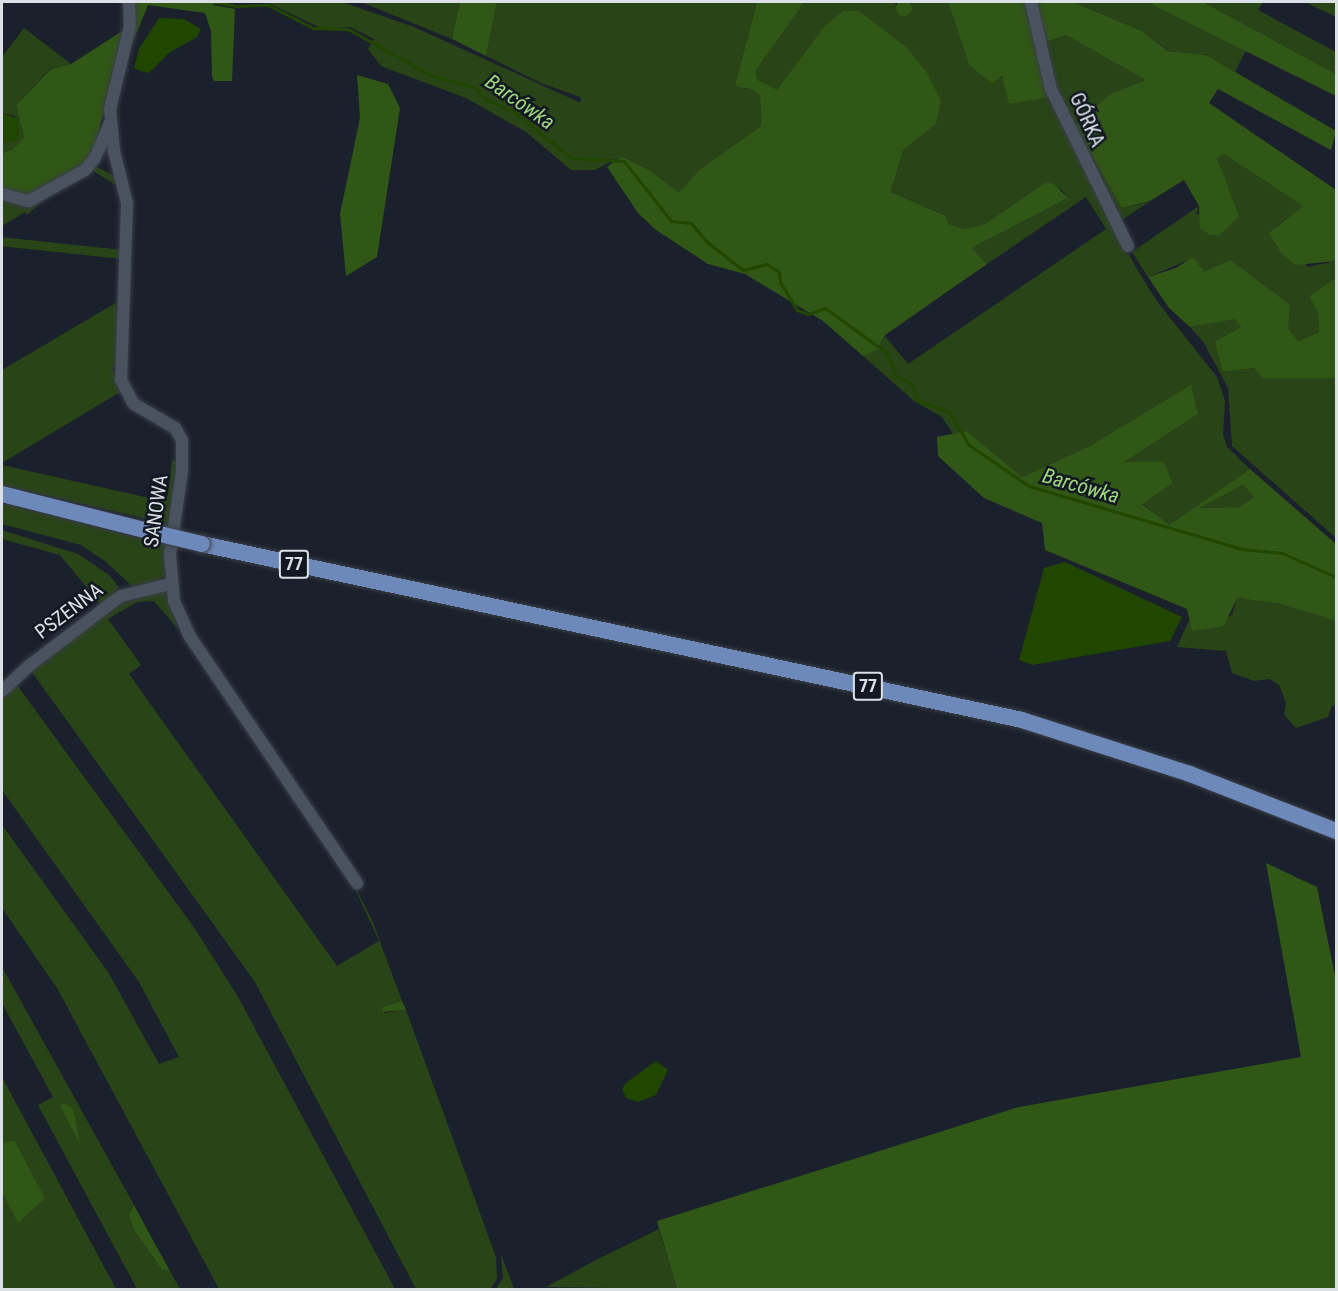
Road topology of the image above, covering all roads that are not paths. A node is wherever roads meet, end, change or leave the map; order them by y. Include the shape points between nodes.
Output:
1 (129, 2) edge
2 (1031, 2) edge
3 (110, 122) junction
4 (2, 194) edge
5 (1128, 246) dead end
6 (2, 494) edge
7 (170, 584) junction
8 (2, 691) edge
9 (1336, 831) edge
10 (357, 883) dead end

1 - 3 street, SANOWA via 130,26 113,83
2 - 5 street, GÓRKA via 1052,89
3 - 4 street, SANOWA via 85,170 29,201
3 - 7 street, SANOWA via 128,203 121,380 134,404 175,428 182,443
6 - 9 main road, 77, bridge via 202,544 1022,720 1190,774
7 - 8 street, PSZENNA via 121,596
7 - 10 street, SANOWA via 189,635

